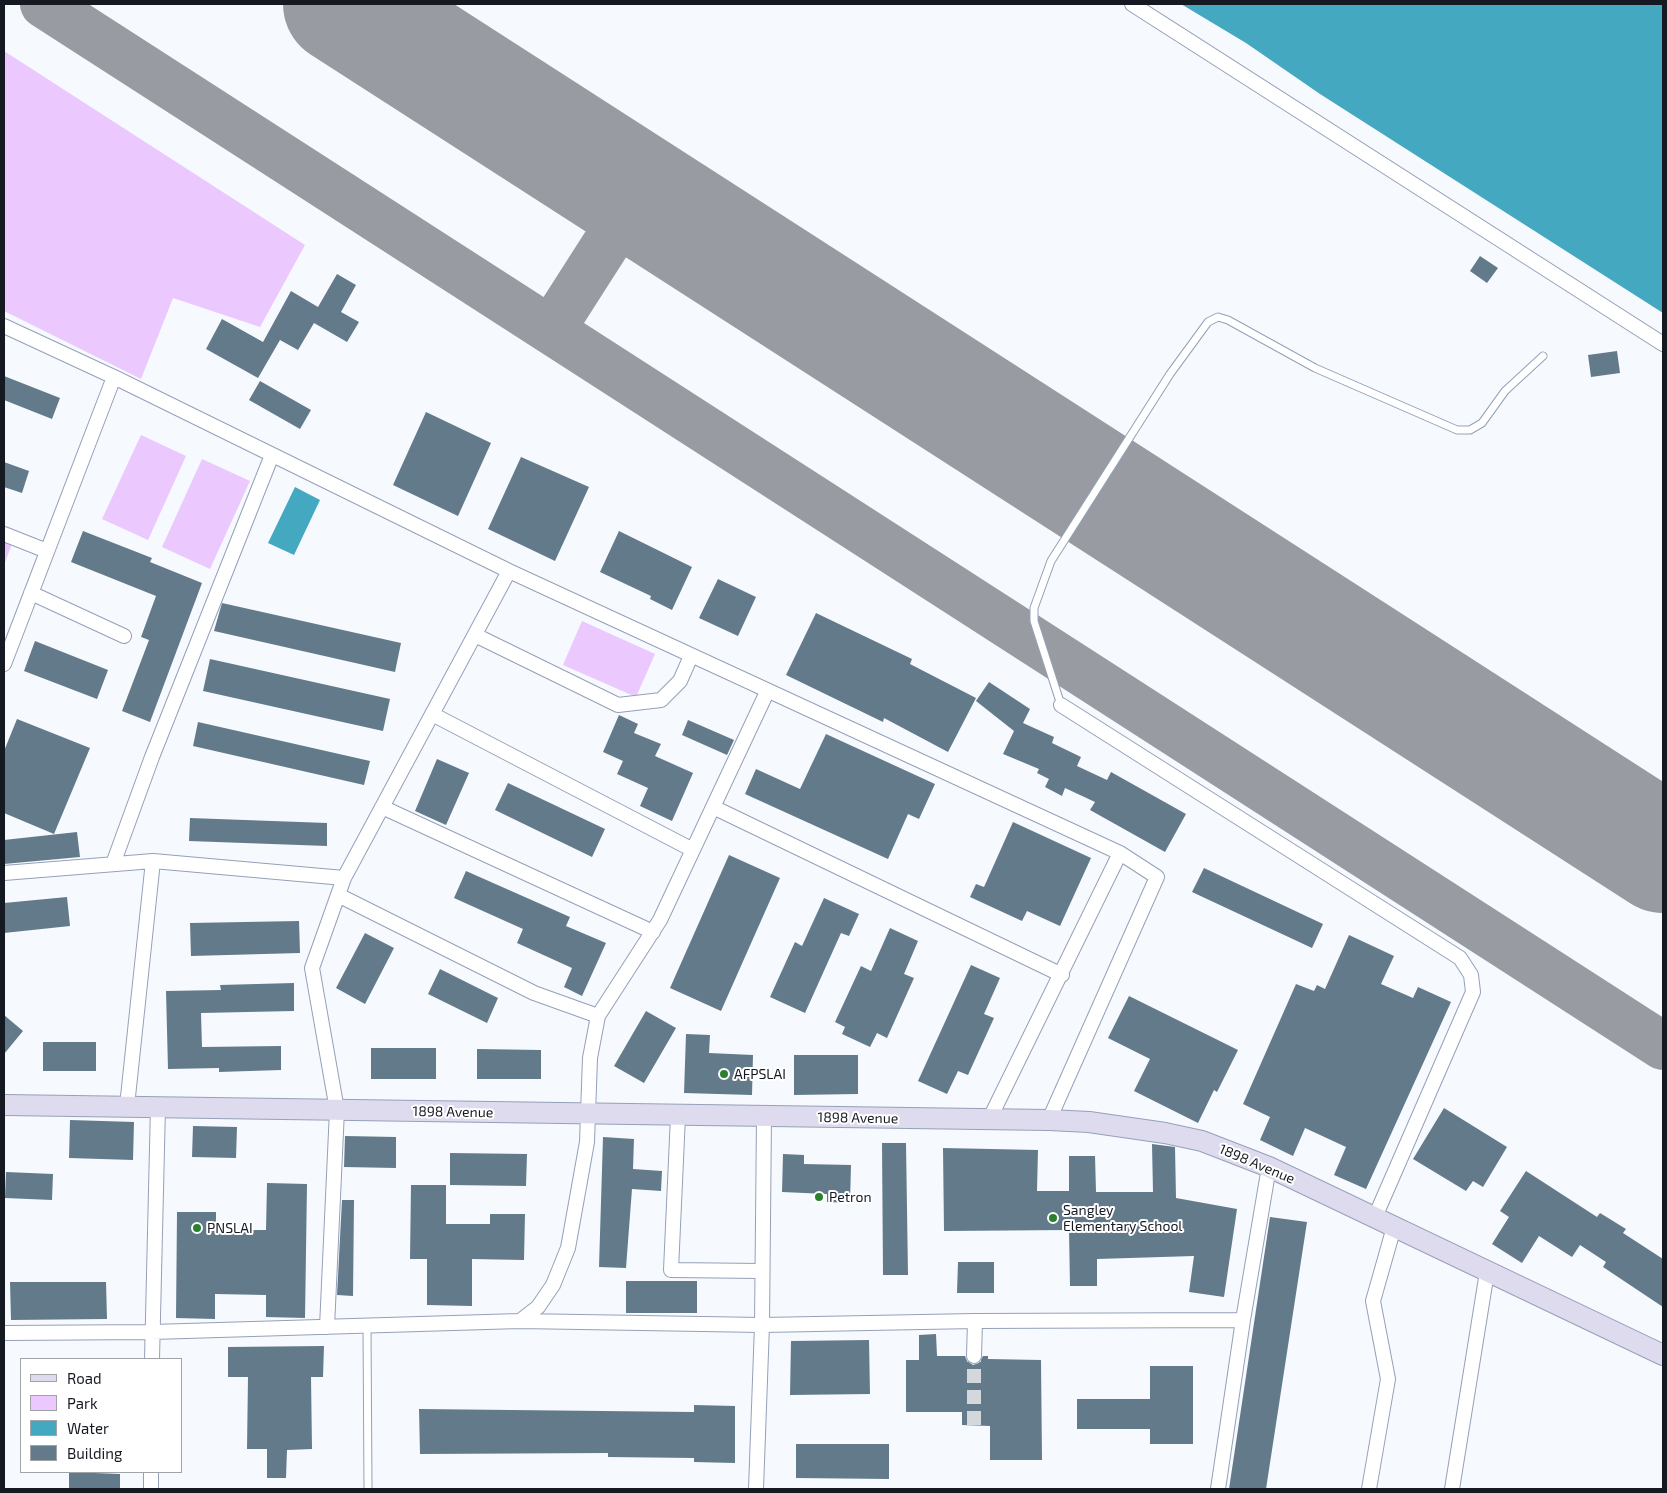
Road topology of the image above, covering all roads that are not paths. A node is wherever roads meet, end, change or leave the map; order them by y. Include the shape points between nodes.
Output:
1 (1132, 4) edge
2 (4, 326) edge
3 (1663, 344) edge
4 (1543, 356) dead end
5 (114, 377) junction
6 (272, 455) junction
7 (4, 534) edge
8 (47, 551) junction
9 (509, 572) junction
10 (31, 593) junction
11 (475, 635) junction
12 (124, 636) dead end
13 (8, 643) edge
14 (690, 656) junction
15 (4, 664) edge
16 (767, 692) junction
17 (1061, 705) joint
18 (432, 714) junction
19 (382, 807) junction
20 (713, 807) junction
21 (693, 850) junction
22 (1120, 854) junction
23 (153, 861) junction
24 (113, 864) junction
25 (4, 873) edge
26 (344, 878) junction
27 (338, 895) junction
28 (653, 932) junction
29 (1062, 976) junction
30 (598, 1016) junction
31 (4, 1105) edge
32 (127, 1106) junction
33 (158, 1106) junction
34 (336, 1110) junction
35 (589, 1114) junction
36 (678, 1116) junction
37 (764, 1117) junction
38 (988, 1120) junction
39 (1049, 1120) junction
40 (1269, 1167) junction
41 (1375, 1217) junction
42 (1394, 1227) junction
43 (762, 1271) junction
44 (1487, 1272) junction
45 (1243, 1320) junction
46 (520, 1321) junction
47 (975, 1321) junction
48 (762, 1325) junction
49 (367, 1326) junction
50 (327, 1327) junction
51 (152, 1332) junction
52 (4, 1333) edge
53 (1663, 1355) edge
54 (974, 1356) tunnel mouth
55 (152, 1358) edge
56 (151, 1473) edge
57 (151, 1489) edge
58 (368, 1489) edge
59 (756, 1489) edge
60 (1218, 1489) edge
61 (1369, 1489) edge
62 (1452, 1489) edge

1 - 3 street
2 - 5 street
4 - 17 lane via 1505,392 1482,424 1470,430 1457,430 1315,368 1228,320 1218,317 1208,322 1170,374 1051,562 1034,608 1034,621
5 - 6 street
5 - 8 street
6 - 9 street
6 - 24 street
7 - 8 street
8 - 10 street
9 - 11 street
9 - 14 street
10 - 12 street
10 - 13 street
11 - 14 street via 618,705 661,700 680,681
11 - 18 street
13 - 15 street
14 - 16 street
16 - 20 street
16 - 22 street
17 - 41 street via 1460,958 1471,975 1473,992
18 - 19 street
18 - 21 street
19 - 26 street
19 - 28 street
20 - 21 street
20 - 29 street
21 - 28 street
22 - 29 street
22 - 39 street via 1157,876
23 - 24 street
23 - 26 street
23 - 32 street
24 - 25 street
26 - 27 street
27 - 30 street via 534,993
27 - 34 street via 312,968
28 - 30 street
29 - 38 street
30 - 35 street via 590,1058
31 - 32 street, 1898 Avenue
32 - 33 street, 1898 Avenue
33 - 34 street, 1898 Avenue
33 - 51 street
34 - 35 street, 1898 Avenue
34 - 50 street
35 - 36 street, 1898 Avenue
35 - 46 street via 568,1248 553,1285 538,1307
36 - 37 street, 1898 Avenue
36 - 43 street via 671,1270
37 - 38 street, 1898 Avenue
37 - 43 street
38 - 39 street, 1898 Avenue
39 - 40 street, 1898 Avenue via 1165,1132 1202,1141
40 - 41 street, 1898 Avenue
40 - 45 street
41 - 42 street, 1898 Avenue
42 - 44 street, 1898 Avenue
42 - 61 street via 1373,1301 1388,1379
43 - 48 street
44 - 53 street, 1898 Avenue
44 - 62 street
45 - 47 street
45 - 60 street
46 - 48 street
46 - 49 street
47 - 48 street
47 - 54 street
48 - 59 street
49 - 50 street
49 - 58 lane
50 - 51 street
51 - 52 street
51 - 55 street
56 - 57 street

